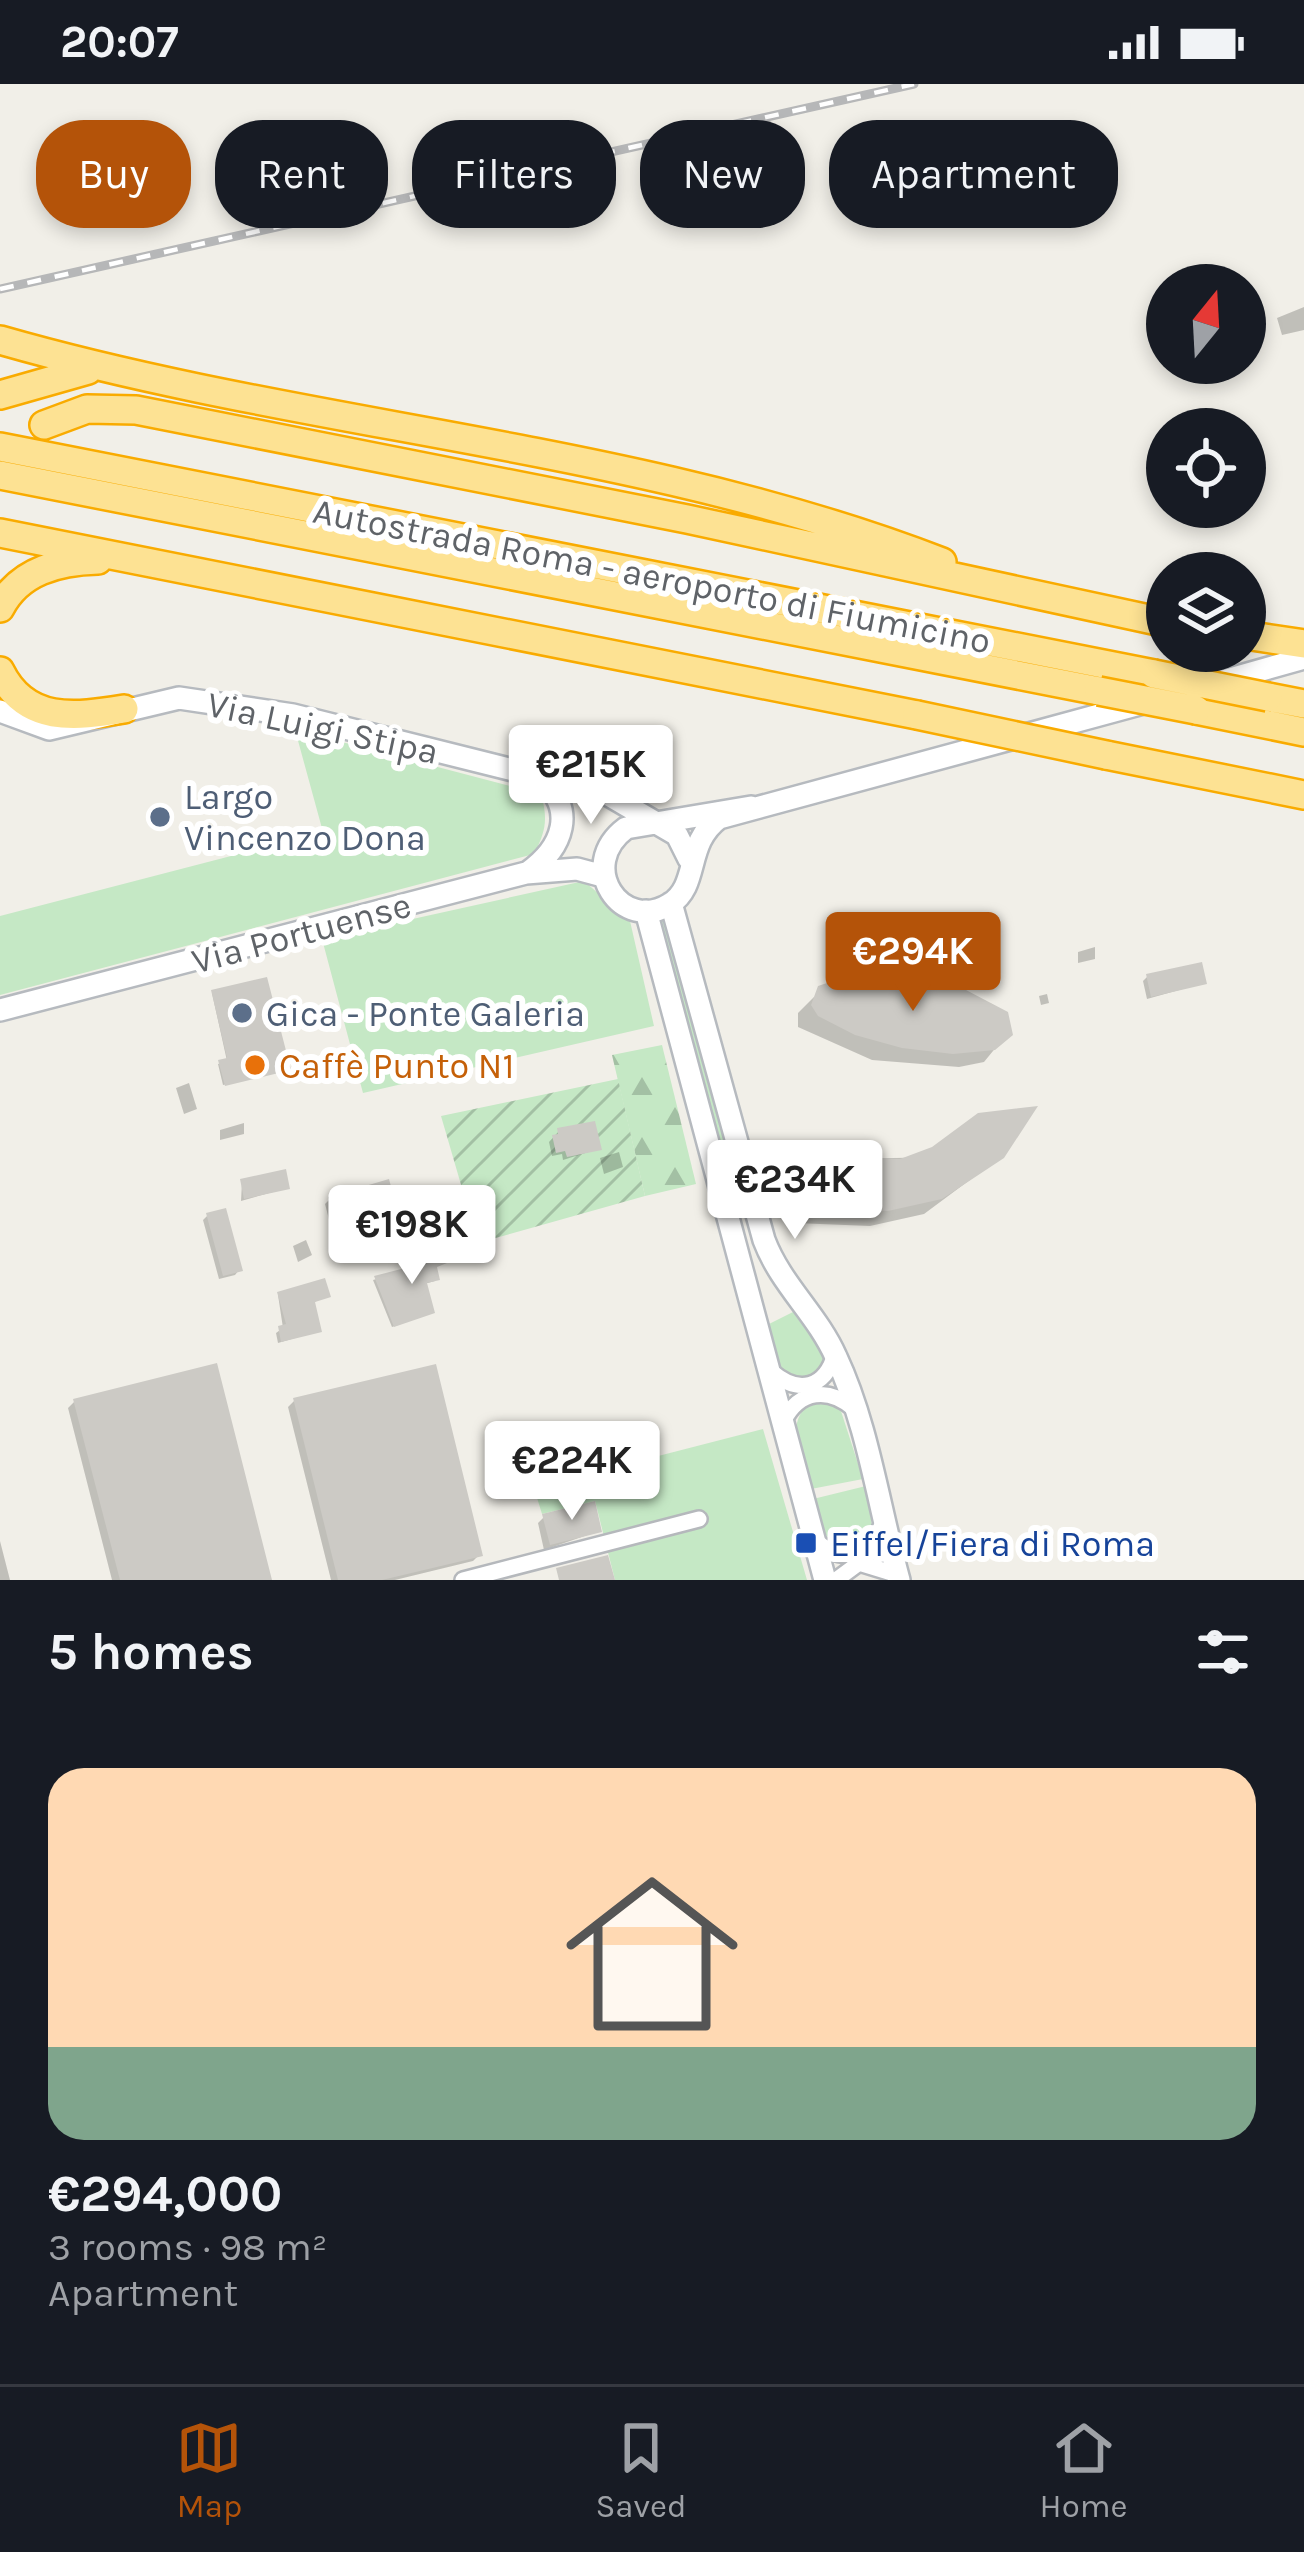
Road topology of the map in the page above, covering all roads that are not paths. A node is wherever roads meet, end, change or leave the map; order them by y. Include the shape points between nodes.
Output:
1 (0, 340) edge
2 (110, 369) junction
3 (0, 395) edge
4 (44, 425) dead end
5 (0, 447) edge
6 (0, 475) edge
7 (0, 533) edge
8 (139, 561) junction
9 (1018, 592) junction
10 (0, 608) edge
11 (1146, 619) edge
12 (1266, 638) edge
13 (1304, 644) edge
14 (1304, 658) edge
15 (0, 671) edge
16 (1304, 704) edge
17 (124, 709) junction
18 (0, 711) edge
19 (1304, 732) edge
20 (535, 775) junction
21 (1304, 795) edge
22 (751, 807) junction
23 (653, 824) junction
24 (689, 859) junction
25 (526, 874) junction
26 (603, 876) junction
27 (671, 903) junction
28 (646, 911) junction
29 (0, 1010) edge
30 (835, 1354) junction
31 (772, 1372) junction
32 (853, 1408) junction
33 (784, 1420) junction
34 (699, 1519) dead end
35 (884, 1523) junction
36 (813, 1538) junction
37 (898, 1578) edge
38 (464, 1580) edge
39 (825, 1580) edge
40 (836, 1580) edge

1 - 2 highway
2 - 3 highway via 63,373
2 - 9 highway via 724,491 856,529
4 - 9 highway via 81,410 136,410
5 - 16 highway, Autostrada Roma - aeroporto di Fiumicino, bridge
6 - 19 highway, Autostrada Roma - aeroporto di Fiumicino, bridge
7 - 8 highway
8 - 10 highway via 50,567 18,584
8 - 21 highway, bridge
9 - 11 highway
12 - 13 highway
14 - 22 main road
15 - 17 highway via 20,699 48,714
17 - 18 main road, Via Luigi Stipa via 49,729
17 - 20 main road, Via Luigi Stipa via 167,699 223,701
20 - 23 main road, Via Luigi Stipa via 614,797
20 - 25 main road via 557,793 563,822 552,852
22 - 23 main road
22 - 24 main road via 713,822
23 - 24 main road via 677,836
23 - 26 main road via 614,837
24 - 27 main road via 687,884
25 - 26 main road, Via Portuense via 577,869
25 - 29 main road, Via Portuense
26 - 28 main road via 618,901
27 - 28 main road
27 - 30 main road via 769,1252
28 - 31 main road
30 - 31 street via 810,1386
30 - 32 main road
31 - 33 main road
32 - 33 street via 813,1394
32 - 35 main road
33 - 36 main road
34 - 38 street
35 - 36 street via 857,1554 835,1553
35 - 37 main road
36 - 39 main road
37 - 40 street via 859,1562

